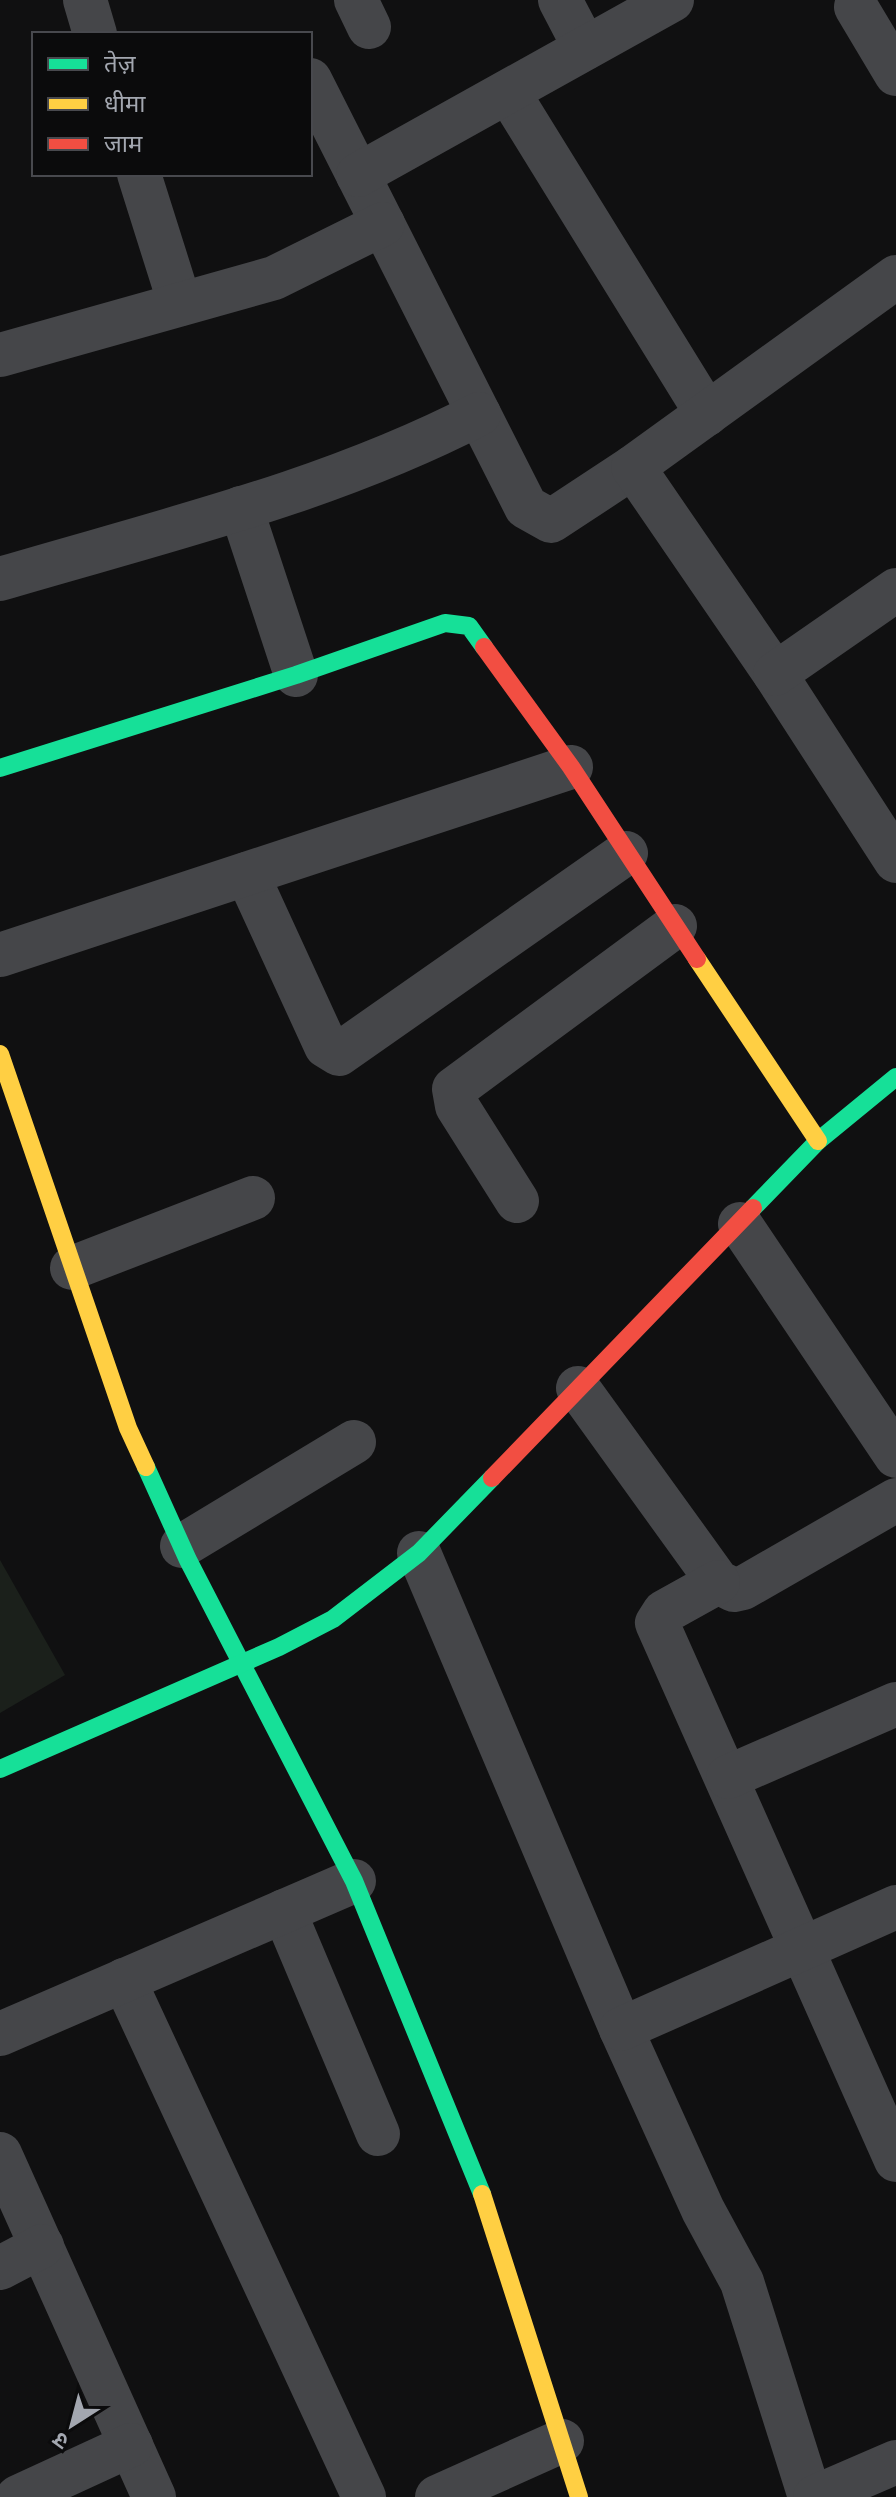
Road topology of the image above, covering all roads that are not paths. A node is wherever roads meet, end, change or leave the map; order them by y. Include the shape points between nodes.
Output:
1 (85, 0) edge
2 (560, 0) edge
3 (672, 0) edge
4 (856, 7) dead end
5 (94, 32) edge
6 (585, 48) junction
7 (896, 74) edge
8 (312, 84) edge
9 (508, 92) junction
10 (358, 175) junction
11 (140, 176) edge
12 (383, 224) junction
13 (896, 277) edge
14 (180, 304) junction
15 (0, 355) edge
16 (479, 414) junction
17 (707, 414) junction
18 (633, 467) junction
19 (241, 508) junction
20 (0, 579) edge
21 (896, 590) edge
22 (775, 674) junction
23 (296, 675) junction
24 (571, 767) junction
25 (0, 768) edge
26 (892, 844) edge
27 (626, 853) junction
28 (247, 874) junction
29 (675, 926) junction
30 (0, 955) edge
31 (0, 1054) edge
32 (896, 1077) edge
33 (818, 1141) junction
34 (253, 1198) dead end
35 (517, 1201) dead end
36 (740, 1224) junction
37 (72, 1268) junction
38 (578, 1388) junction
39 (354, 1442) dead end
40 (896, 1456) edge
41 (896, 1500) edge
42 (182, 1546) junction
43 (419, 1553) junction
44 (718, 1582) junction
45 (243, 1662) junction
46 (896, 1704) edge
47 (0, 1769) edge
48 (728, 1777) junction
49 (354, 1881) junction
50 (896, 1907) edge
51 (284, 1911) junction
52 (802, 1949) junction
53 (124, 1980) junction
54 (621, 2029) junction
55 (0, 2034) edge
56 (378, 2134) dead end
57 (0, 2154) edge
58 (896, 2160) edge
59 (42, 2246) junction
60 (0, 2268) edge
61 (562, 2441) junction
62 (131, 2445) junction
63 (896, 2462) edge
64 (18, 2497) edge
65 (154, 2497) edge
66 (364, 2497) edge
67 (437, 2497) edge
68 (579, 2497) edge
69 (812, 2497) edge

1 - 5 street
2 - 6 street
3 - 6 street
4 - 7 street
6 - 9 street
8 - 10 street
9 - 10 street
9 - 17 street
10 - 12 street
11 - 14 street
12 - 14 street via 274,278
12 - 16 street
13 - 17 street
14 - 15 street
16 - 18 street via 526,507 539,518 563,516
16 - 19 street via 378,463
17 - 18 street
18 - 22 street
19 - 20 street
19 - 23 street
21 - 22 street
22 - 26 street
23 - 24 street via 445,623 469,626
23 - 25 street
24 - 27 street
24 - 28 street
27 - 28 street via 339,1054 326,1046
27 - 29 street
28 - 30 street
29 - 33 street
29 - 35 street via 454,1089 457,1106
31 - 37 street
32 - 33 street
33 - 36 street
34 - 37 street
36 - 38 street
36 - 40 street
37 - 42 street via 128,1428
38 - 43 street
38 - 44 street
39 - 42 street
41 - 44 street via 743,1588 734,1590
42 - 45 street
43 - 45 street via 333,1619
43 - 54 street
44 - 48 street via 659,1616 657,1623
45 - 47 street
45 - 49 street
46 - 48 street
48 - 52 street
49 - 51 street
49 - 61 street via 478,2180
50 - 52 street
51 - 53 street
51 - 56 street
52 - 54 street
52 - 58 street
53 - 55 street
53 - 66 street
54 - 69 street via 703,2210 742,2282
57 - 59 street
59 - 60 street
59 - 62 street
61 - 67 street
61 - 68 street
62 - 64 street
62 - 65 street
63 - 69 street

